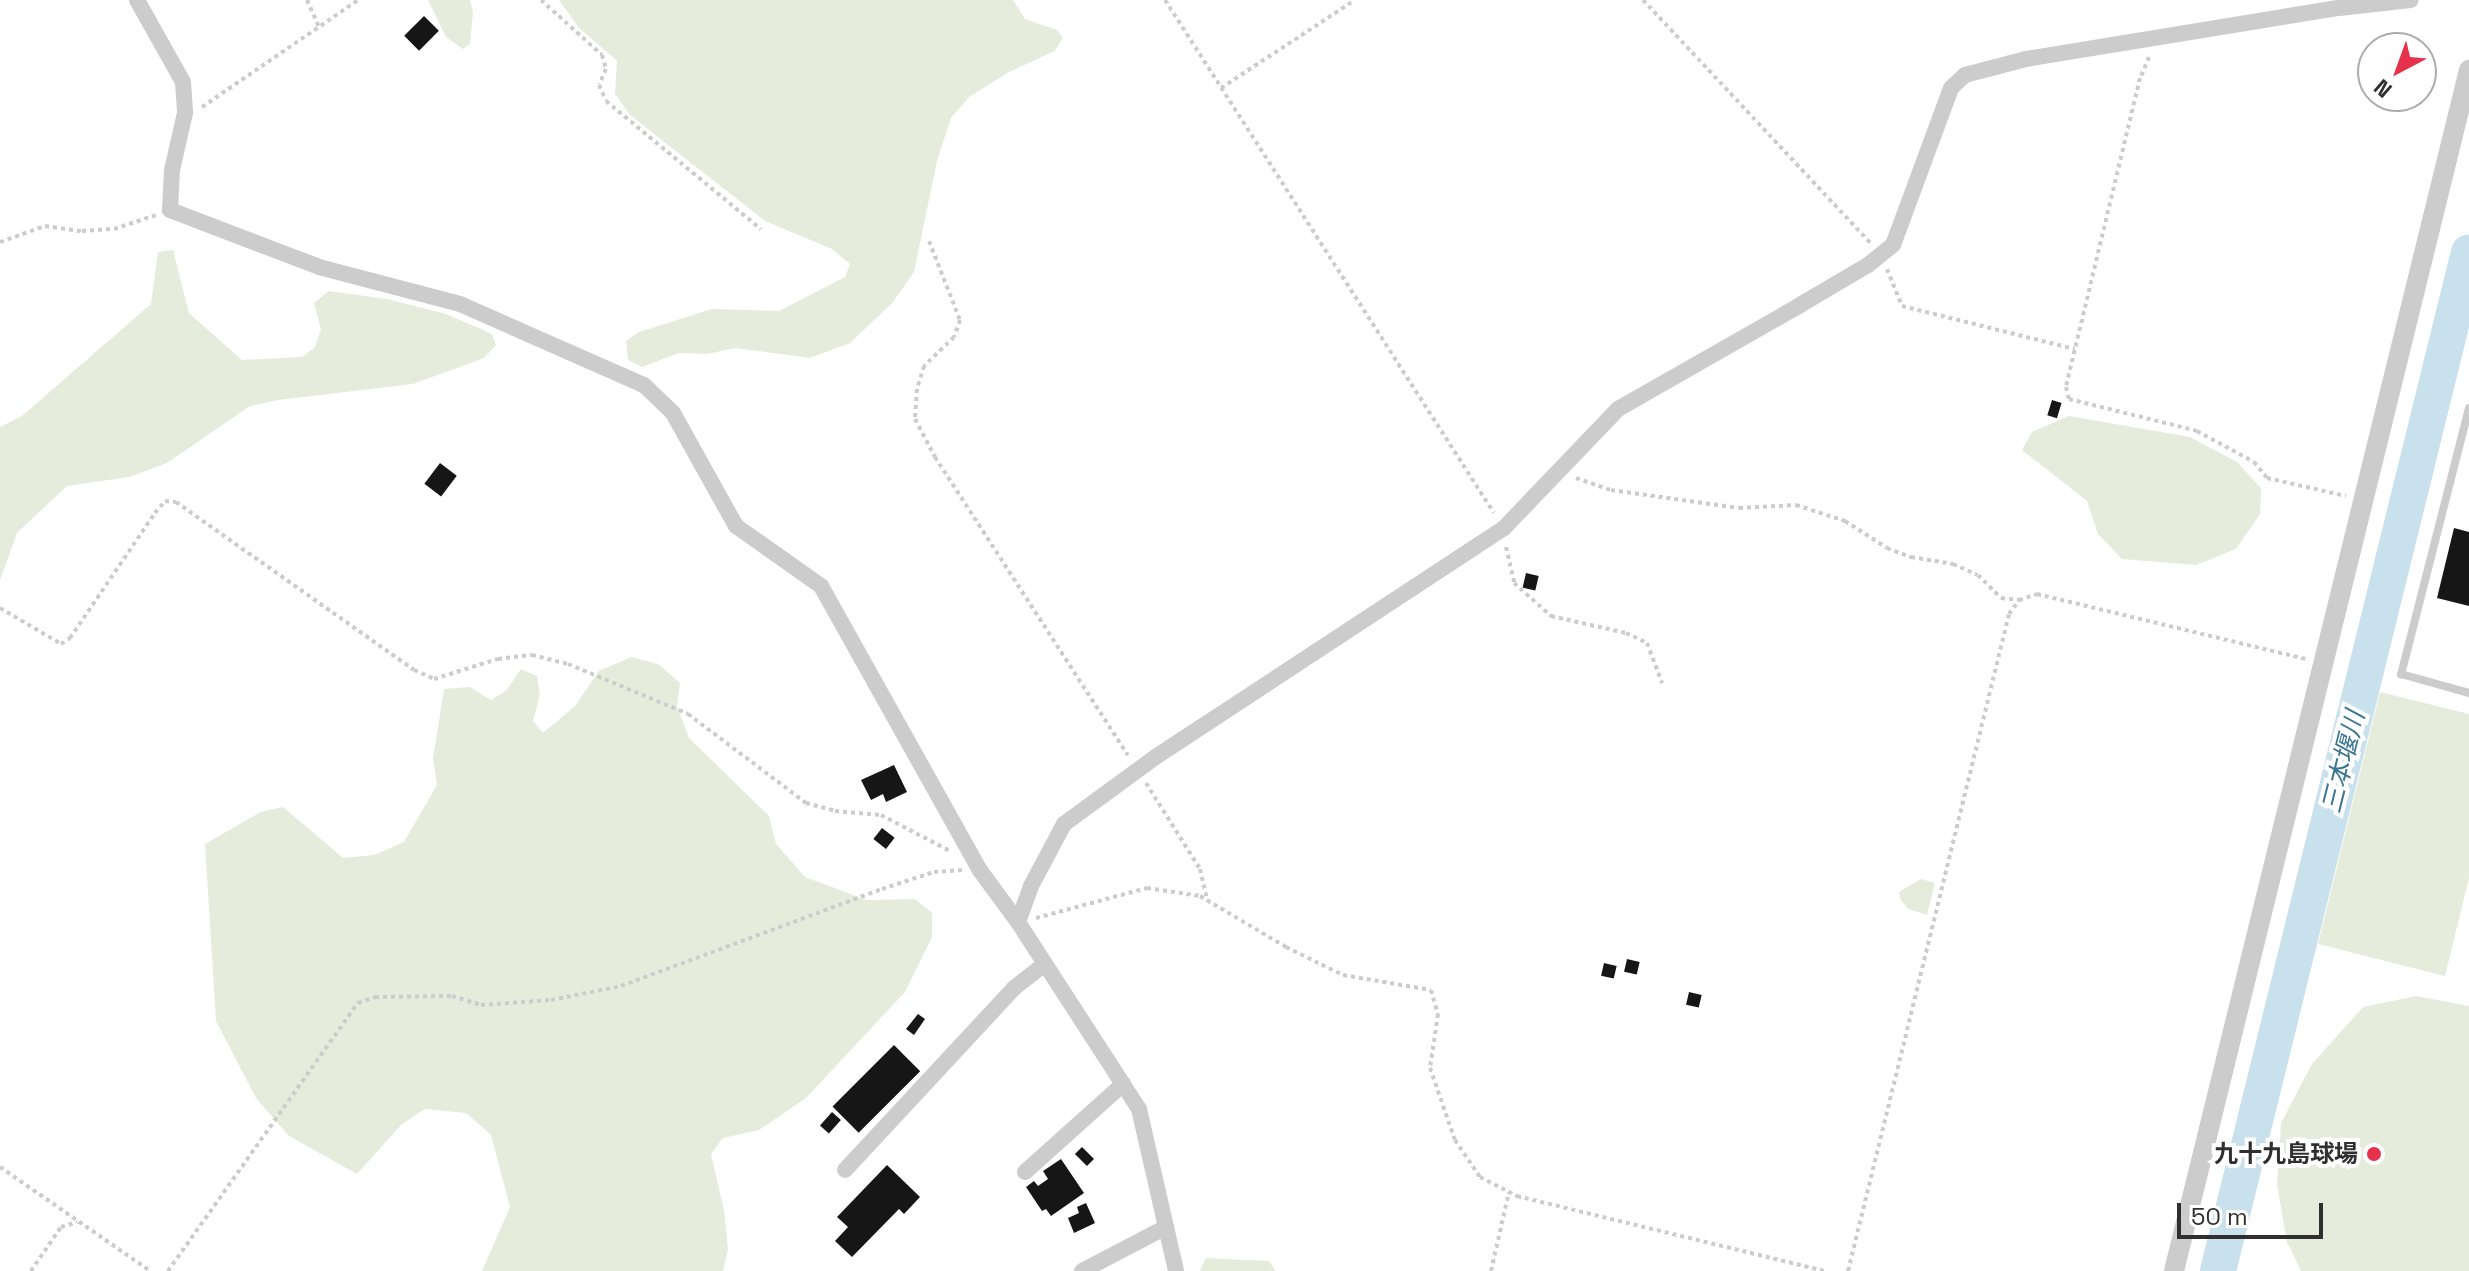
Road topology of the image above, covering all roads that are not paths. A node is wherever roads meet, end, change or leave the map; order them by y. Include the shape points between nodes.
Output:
1 (137, 0) edge
2 (2411, 0) edge
3 (2469, 70) edge
4 (2469, 408) edge
5 (2469, 693) edge
6 (1018, 922) junction
7 (1045, 964) junction
8 (1123, 1084) junction
9 (845, 1170) dead end
10 (1025, 1172) dead end
11 (1166, 1227) junction
12 (1082, 1271) edge
13 (1176, 1271) edge
14 (2174, 1271) edge

1 - 6 street via 183,82 184,119 172,170 170,210 319,267 460,304 644,385 673,413 736,526 821,586 979,869
2 - 6 street via 2026,59 1965,75 1951,88 1893,245 1618,409 1504,528 1064,824
3 - 14 street
4 - 5 lane via 2401,674
6 - 7 street
7 - 8 street
7 - 9 street via 1014,988
8 - 10 street
8 - 11 street via 1139,1109
11 - 12 street
11 - 13 street

